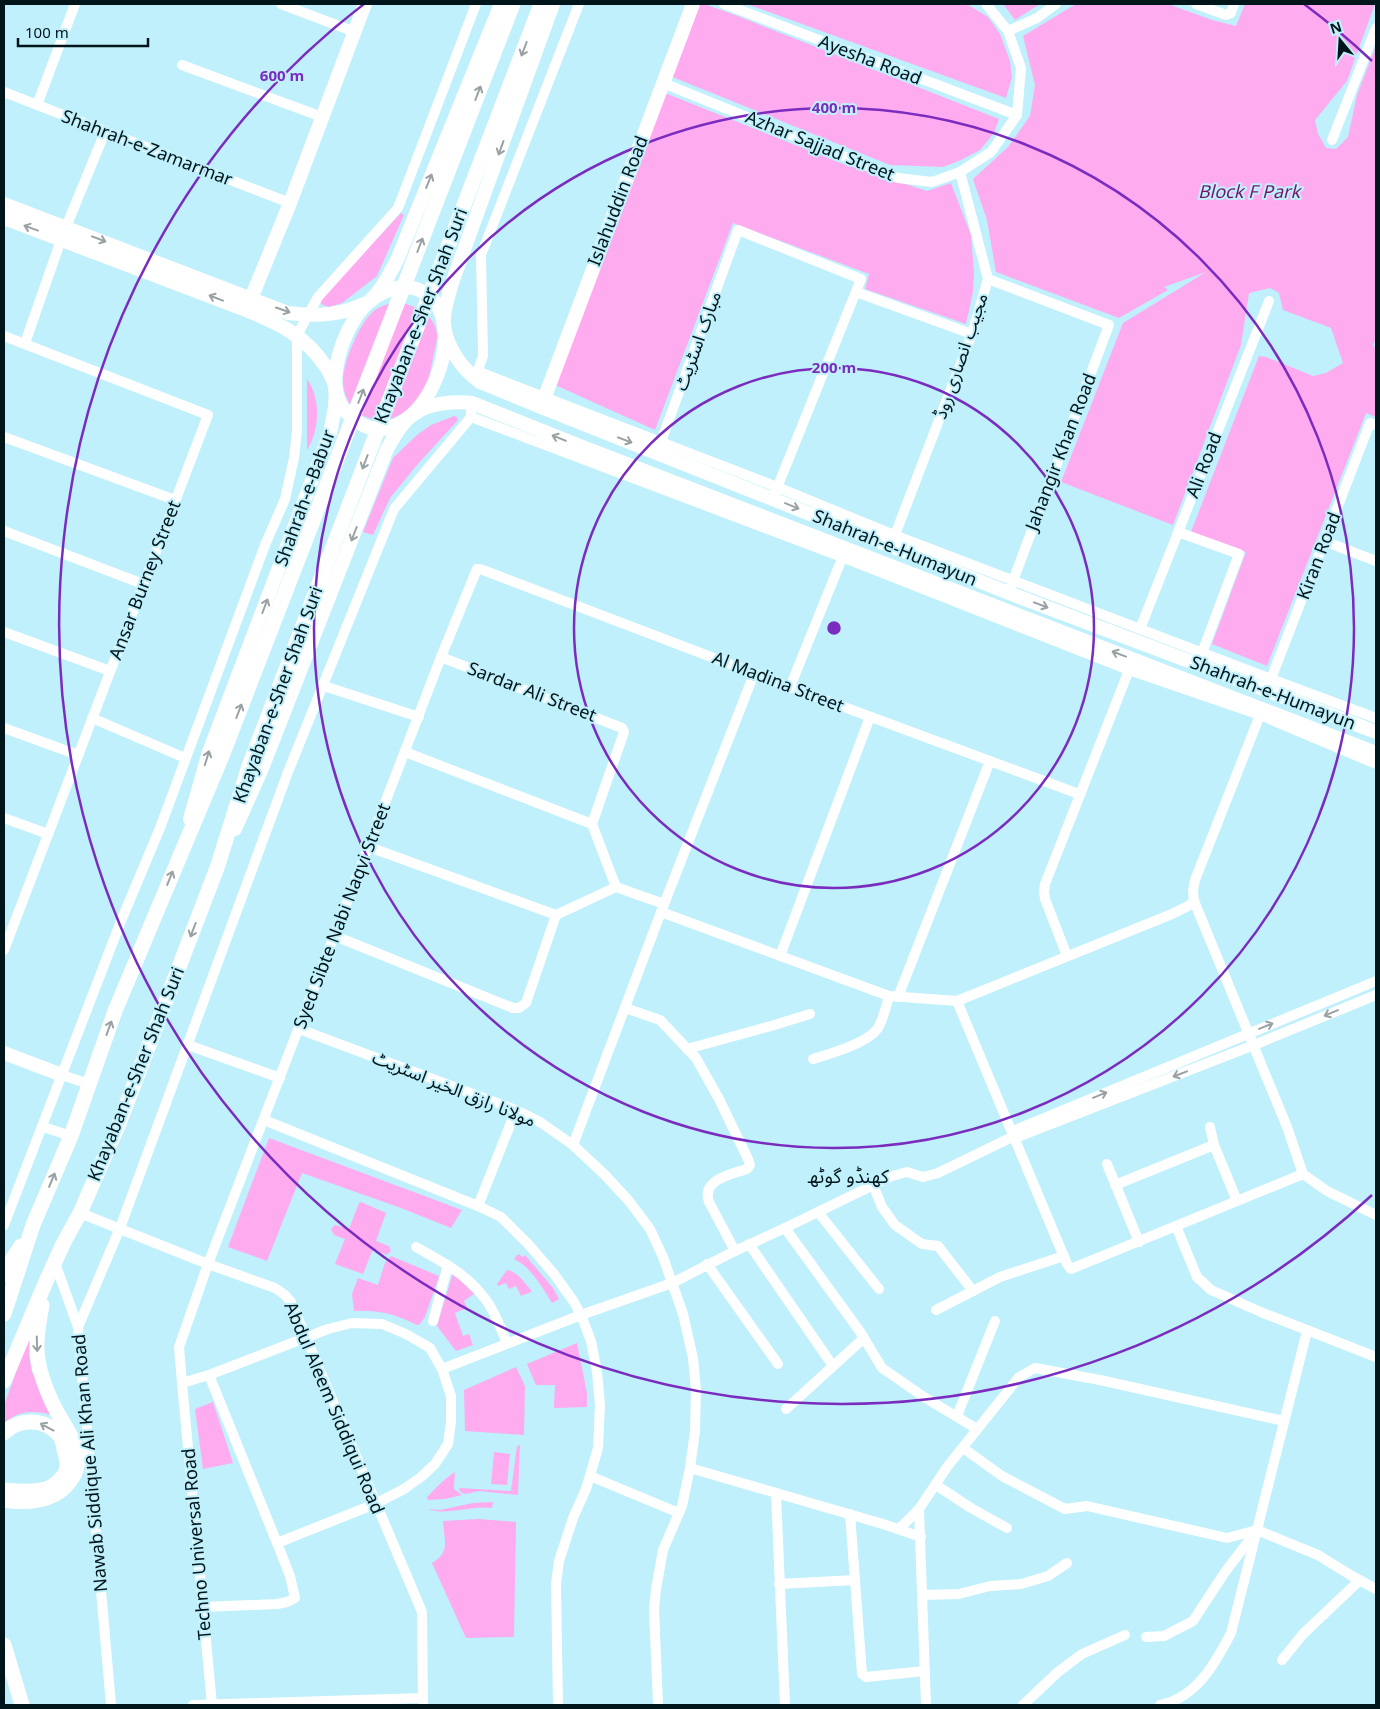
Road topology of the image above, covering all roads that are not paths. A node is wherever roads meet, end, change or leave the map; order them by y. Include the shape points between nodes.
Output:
1 (75, 4) edge
2 (281, 4) edge
3 (365, 4) edge
4 (476, 4) edge
5 (501, 4) edge
6 (513, 4) edge
7 (541, 4) edge
8 (553, 4) edge
9 (579, 4) edge
10 (693, 4) edge
11 (724, 4) edge
12 (986, 4) edge
13 (1056, 4) edge
14 (1196, 4) edge
15 (1233, 8) edge
16 (1376, 28) edge
17 (1008, 31) junction
18 (355, 32) junction
19 (182, 65) dead end
20 (663, 83) junction
21 (4, 92) edge
22 (37, 105) junction
23 (1017, 115) junction
24 (322, 117) junction
25 (105, 132) junction
26 (1332, 140) dead end
27 (960, 172) junction
28 (290, 203) junction
29 (4, 204) edge
30 (4, 218) edge
31 (63, 233) junction
32 (988, 279) junction
33 (856, 292) junction
34 (1269, 301) dead end
35 (368, 302) junction
36 (249, 304) junction
37 (306, 316) junction
38 (444, 326) junction
39 (972, 334) junction
40 (297, 335) junction
41 (4, 336) edge
42 (25, 343) junction
43 (477, 377) junction
44 (335, 386) junction
45 (542, 402) junction
46 (472, 410) junction
47 (414, 413) junction
48 (1373, 424) edge
49 (4, 437) edge
50 (659, 447) junction
51 (648, 472) junction
52 (775, 493) junction
53 (175, 500) junction
54 (4, 531) edge
55 (1178, 532) junction
56 (892, 540) junction
57 (1324, 541) junction
58 (844, 553) junction
59 (1376, 561) edge
60 (477, 569) joint
61 (143, 584) junction
62 (1011, 587) junction
63 (1140, 629) junction
64 (4, 632) edge
65 (1202, 653) junction
66 (441, 657) junction
67 (1128, 670) junction
68 (110, 671) junction
69 (754, 674) junction
70 (1269, 685) junction
71 (324, 686) junction
72 (790, 687) junction
73 (1260, 715) junction
74 (419, 717) junction
75 (870, 717) junction
76 (92, 718) junction
77 (1376, 718) edge
78 (4, 728) edge
79 (1376, 732) edge
80 (405, 752) junction
81 (1376, 754) edge
82 (78, 755) junction
83 (185, 758) junction
84 (990, 761) junction
85 (1376, 764) edge
86 (1079, 794) junction
87 (4, 818) edge
88 (592, 824) junction
89 (48, 834) junction
90 (369, 847) junction
91 (180, 855) junction
92 (217, 868) junction
93 (616, 887) junction
94 (1194, 901) junction
95 (662, 908) junction
96 (556, 915) junction
97 (335, 936) junction
98 (4, 950) edge
99 (780, 956) junction
100 (1067, 956) junction
101 (1376, 981) edge
102 (1376, 995) edge
103 (894, 996) junction
104 (958, 1001) junction
105 (625, 1008) junction
106 (810, 1014) dead end
107 (299, 1030) junction
108 (1249, 1034) junction
109 (188, 1045) junction
110 (1254, 1046) junction
111 (687, 1049) junction
112 (4, 1053) edge
113 (813, 1058) dead end
114 (62, 1075) junction
115 (280, 1078) junction
116 (89, 1084) junction
117 (516, 1110) junction
118 (264, 1120) junction
119 (42, 1127) junction
120 (1210, 1127) dead end
121 (71, 1136) junction
122 (1013, 1136) junction
123 (574, 1145) junction
124 (1214, 1145) junction
125 (1106, 1164) dead end
126 (1303, 1174) junction
127 (874, 1184) junction
128 (1115, 1185) junction
129 (1237, 1201) junction
130 (478, 1206) junction
131 (818, 1212) junction
132 (80, 1213) junction
133 (1376, 1215) edge
134 (4, 1225) edge
135 (33, 1225) junction
136 (1176, 1226) junction
137 (120, 1228) junction
138 (785, 1228) junction
139 (1139, 1242) junction
140 (749, 1244) junction
141 (416, 1247) dead end
142 (735, 1251) junction
143 (1064, 1256) junction
144 (55, 1263) junction
145 (208, 1264) junction
146 (706, 1264) junction
147 (448, 1265) junction
148 (5, 1266) edge
149 (47, 1279) junction
150 (672, 1283) junction
151 (879, 1289) dead end
152 (973, 1290) junction
153 (936, 1310) dead end
154 (4, 1314) edge
155 (581, 1315) junction
156 (433, 1321) dead end
157 (995, 1321) dead end
158 (78, 1327) junction
159 (1307, 1331) junction
160 (306, 1338) junction
161 (864, 1338) junction
162 (507, 1343) junction
163 (1376, 1357) edge
164 (778, 1364) dead end
165 (833, 1366) junction
166 (442, 1369) junction
167 (209, 1375) junction
168 (4, 1381) edge
169 (182, 1383) junction
170 (786, 1409) dead end
171 (957, 1416) junction
172 (1284, 1421) junction
173 (977, 1429) junction
174 (4, 1433) edge
175 (963, 1448) junction
176 (690, 1468) junction
177 (590, 1476) junction
178 (936, 1485) junction
179 (4, 1490) edge
180 (776, 1493) junction
181 (4, 1500) edge
182 (375, 1504) junction
183 (920, 1509) junction
184 (679, 1513) junction
185 (850, 1514) junction
186 (1007, 1528) dead end
187 (899, 1529) junction
188 (1257, 1530) junction
189 (921, 1537) junction
190 (277, 1543) junction
191 (1067, 1563) dead end
192 (855, 1580) junction
193 (1360, 1580) junction
194 (779, 1584) junction
195 (1376, 1589) edge
196 (922, 1595) junction
197 (204, 1607) junction
198 (1125, 1635) dead end
199 (1146, 1637) dead end
200 (4, 1645) edge
201 (1282, 1660) dead end
202 (925, 1671) junction
203 (423, 1702) edge
204 (22, 1705) edge
205 (111, 1705) edge
206 (193, 1705) edge
207 (212, 1705) edge
208 (558, 1705) edge
209 (658, 1705) edge
210 (785, 1705) edge
211 (926, 1705) edge
212 (1023, 1705) edge
213 (1160, 1705) edge

1 - 22 street
2 - 18 street
3 - 18 main road
4 - 37 street via 398,208 318,297
35 -> 5 main road via 398,258
91 -> 6 main road, Khayaban-e-Sher Shah Suri via 222,756
7 -> 92 main road, Khayaban-e-Sher Shah Suri via 249,766
8 -> 38 main road via 453,280
9 - 43 street via 481,255 483,356
10 - 20 main road, Islahuddin Road
11 - 23 street, Ayesha Road
12 - 17 street
13 - 17 street via 1037,18
14 - 15 street via 1226,15
16 - 26 street
17 - 23 street via 1021,68
18 - 24 main road
19 - 24 street
20 - 27 street, Azhar Sajjad Street via 898,178 932,182
20 - 45 main road, Islahuddin Road
21 - 22 street, Shahrah-e-Zamarmar
22 - 25 street, Shahrah-e-Zamarmar
23 - 27 street, Azhar Sajjad Street via 991,152
24 - 28 main road
25 - 28 street, Shahrah-e-Zamarmar
25 - 31 street
27 - 32 street, مجیب انصاری روڈ
28 - 36 main road
29 - 31 main road, Shahrah-e-Babur
31 -> 30 main road, Shahrah-e-Babur
31 - 36 main road, Shahrah-e-Babur
31 - 42 street
32 - 39 street, مجیب انصاری روڈ
32 - 62 street, Jahangir Khan Road via 1110,324
33 - 39 street
33 - 50 street, مبارک اسٹریٹ via 861,279 738,230
33 - 52 street
34 - 55 street, Ali Road
35 - 37 main road, Shahrah-e-Babur via 337,313
35 - 38 main road via 384,291 400,287 419,289 432,298
35 - 44 main road via 344,340
36 -> 37 main road, Shahrah-e-Babur
36 - 40 main road, Shahrah-e-Babur
37 - 40 street
38 - 43 main road, Shahrah-e-Humayun via 456,357
38 - 47 main road via 444,350 438,374 428,397
39 - 56 street, مجیب انصاری روڈ
40 - 44 main road, Shahrah-e-Babur via 319,356
40 - 83 street via 297,430 286,499 265,545
41 - 42 street, Ansar Burney Street
42 - 53 street, Ansar Burney Street via 208,415
43 - 45 main road, Shahrah-e-Humayun
43 - 46 main road
44 - 47 main road via 348,415 362,425 379,429 396,426
91 -> 44 main road, Shahrah-e-Babur via 209,752 330,433
45 - 50 main road, Shahrah-e-Humayun
46 - 47 main road, Shahrah-e-Humayun via 456,401
51 -> 46 main road, Shahrah-e-Humayun
46 - 58 street
46 - 71 street, Nawab Siddique Ali Khan Road via 394,509
47 -> 92 main road via 387,449 261,771
48 - 57 street, Kiran Road
49 - 53 street
50 - 51 main road
50 - 52 main road, Shahrah-e-Humayun
51 - 58 main road, Shahrah-e-Humayun
52 - 56 main road, Shahrah-e-Humayun
53 - 61 street, Ansar Burney Street
54 - 61 street
55 - 63 street, Ali Road
55 - 65 street via 1239,554
56 - 62 main road, Shahrah-e-Humayun
57 - 59 street
57 - 70 street, Kiran Road
58 - 67 street
58 - 72 street
81 -> 58 main road, Shahrah-e-Humayun
60 - 66 street, Syed Sibte Nabi Naqvi Street
60 - 69 street, Al Madina Street
61 - 68 street, Ansar Burney Street
62 - 63 street
62 -> 70 main road, Shahrah-e-Humayun
63 - 65 street
64 - 68 street
65 - 70 street
66 - 74 street, Syed Sibte Nabi Naqvi Street
66 - 88 street, Sardar Ali Street via 622,728 624,732
67 - 73 street
67 - 86 street
68 - 76 street, Ansar Burney Street
69 - 72 street, Al Madina Street
69 - 95 street
70 - 77 street
70 - 79 main road, Shahrah-e-Humayun
71 - 74 street
71 - 109 street, Nawab Siddique Ali Khan Road via 288,772
72 - 75 street, Al Madina Street
73 - 85 street
73 - 94 street via 1195,880
74 - 80 street, Syed Sibte Nabi Naqvi Street
75 - 84 street, Al Madina Street
75 - 99 street
76 - 82 street, Ansar Burney Street
76 - 83 street
78 - 82 street
80 - 88 street
80 - 90 street, Syed Sibte Nabi Naqvi Street
82 - 89 street, Ansar Burney Street
83 - 114 street
84 - 86 street, Al Madina Street
84 - 103 street
86 - 100 street via 1044,891
87 - 89 street
88 - 93 street
89 - 98 street, Ansar Burney Street
90 - 96 street
90 - 97 street, Syed Sibte Nabi Naqvi Street
116 -> 91 main road, Khayaban-e-Sher Shah Suri
92 -> 132 main road, Khayaban-e-Sher Shah Suri via 118,1126
93 - 95 street
93 - 96 street
94 - 100 street via 1172,914
94 - 108 street
95 - 99 street
95 - 105 street
96 - 97 street via 526,1003 519,1008 512,1008
97 - 107 street, Syed Sibte Nabi Naqvi Street
99 - 103 street
100 - 104 street
108 -> 101 street
102 -> 110 street
103 - 104 street
103 - 113 street via 879,1028 843,1050
104 - 122 street
105 - 111 street via 660,1020
105 - 123 street
106 - 111 street
107 - 115 street, Syed Sibte Nabi Naqvi Street
107 - 117 street, مولانا رازق الخیر اسٹریٹ
108 - 110 street
122 -> 108 street
109 - 115 street
109 - 137 street, Nawab Siddique Ali Khan Road
110 -> 122 street
110 - 126 street
111 - 142 street via 696,1058 719,1099 750,1165 717,1179 707,1190 709,1202
112 - 114 main road
114 - 116 street
114 - 119 street
115 - 118 street, Syed Sibte Nabi Naqvi Street
116 - 121 main road, Khayaban-e-Sher Shah Suri
117 - 123 street, مولانا رازق الخیر اسٹریٹ
117 - 130 street
118 - 130 street
118 - 145 street, Syed Sibte Nabi Naqvi Street
119 - 121 street
119 - 134 street
120 - 124 street
135 -> 121 main road, Khayaban-e-Sher Shah Suri
122 - 127 street via 938,1173 923,1177 907,1172
122 - 143 street
123 - 150 street, مولانا رازق الخیر اسٹریٹ via 605,1174 650,1229
124 - 128 street
124 - 129 street
125 - 128 street
126 - 129 street
126 - 133 street via 1326,1191
127 - 131 street
127 - 152 street via 882,1207 895,1225 922,1244 938,1246
128 - 139 street
129 - 136 street
130 - 155 street via 500,1217 529,1245 554,1274
131 - 138 street
131 - 151 street
132 - 137 street, Abdul Aleem Siddiqui Road
132 - 144 main road, Khayaban-e-Sher Shah Suri
135 - 148 main road
135 - 154 main road, Khayaban-e-Sher Shah Suri
136 - 139 street
136 - 159 street via 1197,1277 1211,1290
137 - 145 street, Abdul Aleem Siddiqui Road
137 - 158 street, Nawab Siddique Ali Khan Road
138 - 140 street
138 - 161 street
139 - 143 street via 1072,1269
140 - 142 street
140 - 165 street
141 - 147 street
142 - 146 street
143 - 152 street via 1000,1277
144 - 149 main road, Khayaban-e-Sher Shah Suri
144 - 158 street
145 - 160 street, Abdul Aleem Siddiqui Road via 285,1294
145 - 169 street, Techno Universal Road via 179,1347
146 - 150 street
146 - 164 street
147 - 156 street
147 - 162 street via 483,1296
149 - 168 main road, Khayaban-e-Sher Shah Suri
149 -> 181 main road via 37,1340 40,1368 54,1406 75,1444 79,1455 77,1467 73,1478 49,1498
150 - 155 street
150 - 176 street, مولانا رازق الخیر اسٹریٹ via 693,1358 695,1431
152 - 153 street
155 - 162 street
155 - 177 street via 591,1341 600,1405 598,1448
157 - 171 street
158 - 205 street, Nawab Siddique Ali Khan Road
159 - 163 street
159 - 172 street
160 - 166 street via 352,1323 382,1324 430,1348
160 - 167 street
160 - 182 street, Abdul Aleem Siddiqui Road
161 - 165 street
161 - 171 street via 882,1368
162 - 166 street
165 - 170 street
166 - 182 street via 451,1396 448,1444 421,1478
167 - 169 street
167 - 190 street
169 - 197 street, Techno Universal Road
171 - 173 street
172 - 173 street via 1035,1368 1019,1377
172 - 188 street
173 - 175 street
179 -> 174 main road via 29,1491 55,1485 68,1466 59,1435 48,1425 25,1422
175 - 178 street
175 - 188 street via 1002,1476 1065,1509 1086,1506 1227,1538
176 - 180 street
176 - 184 street, مولانا رازق الخیر اسٹریٹ
177 - 184 street
177 - 208 street via 559,1561 556,1584
178 - 183 street
178 - 186 street
180 - 185 street
180 - 194 street
182 - 190 street
182 - 203 street, Abdul Aleem Siddiqui Road via 422,1612
183 - 187 street
183 - 189 street
184 - 209 street, مولانا رازق الخیر اسٹریٹ via 663,1550 656,1589
185 - 187 street
185 - 192 street
187 - 189 street
188 - 193 street via 1318,1555
188 - 199 street via 1193,1621 1164,1636
188 - 213 street via 1231,1633 1219,1656 1190,1691 1171,1703
189 - 196 street
190 - 197 street via 295,1598 277,1604
191 - 196 street via 1048,1576 1021,1584 990,1586 959,1594
192 - 194 street
192 - 202 street via 862,1674 866,1677
193 - 195 street
193 - 201 street via 1303,1634
194 - 210 street
196 - 202 street
197 - 207 street, Techno Universal Road
198 - 212 street via 1082,1654
200 - 204 main road
202 - 211 street
203 - 207 street
206 - 207 street

